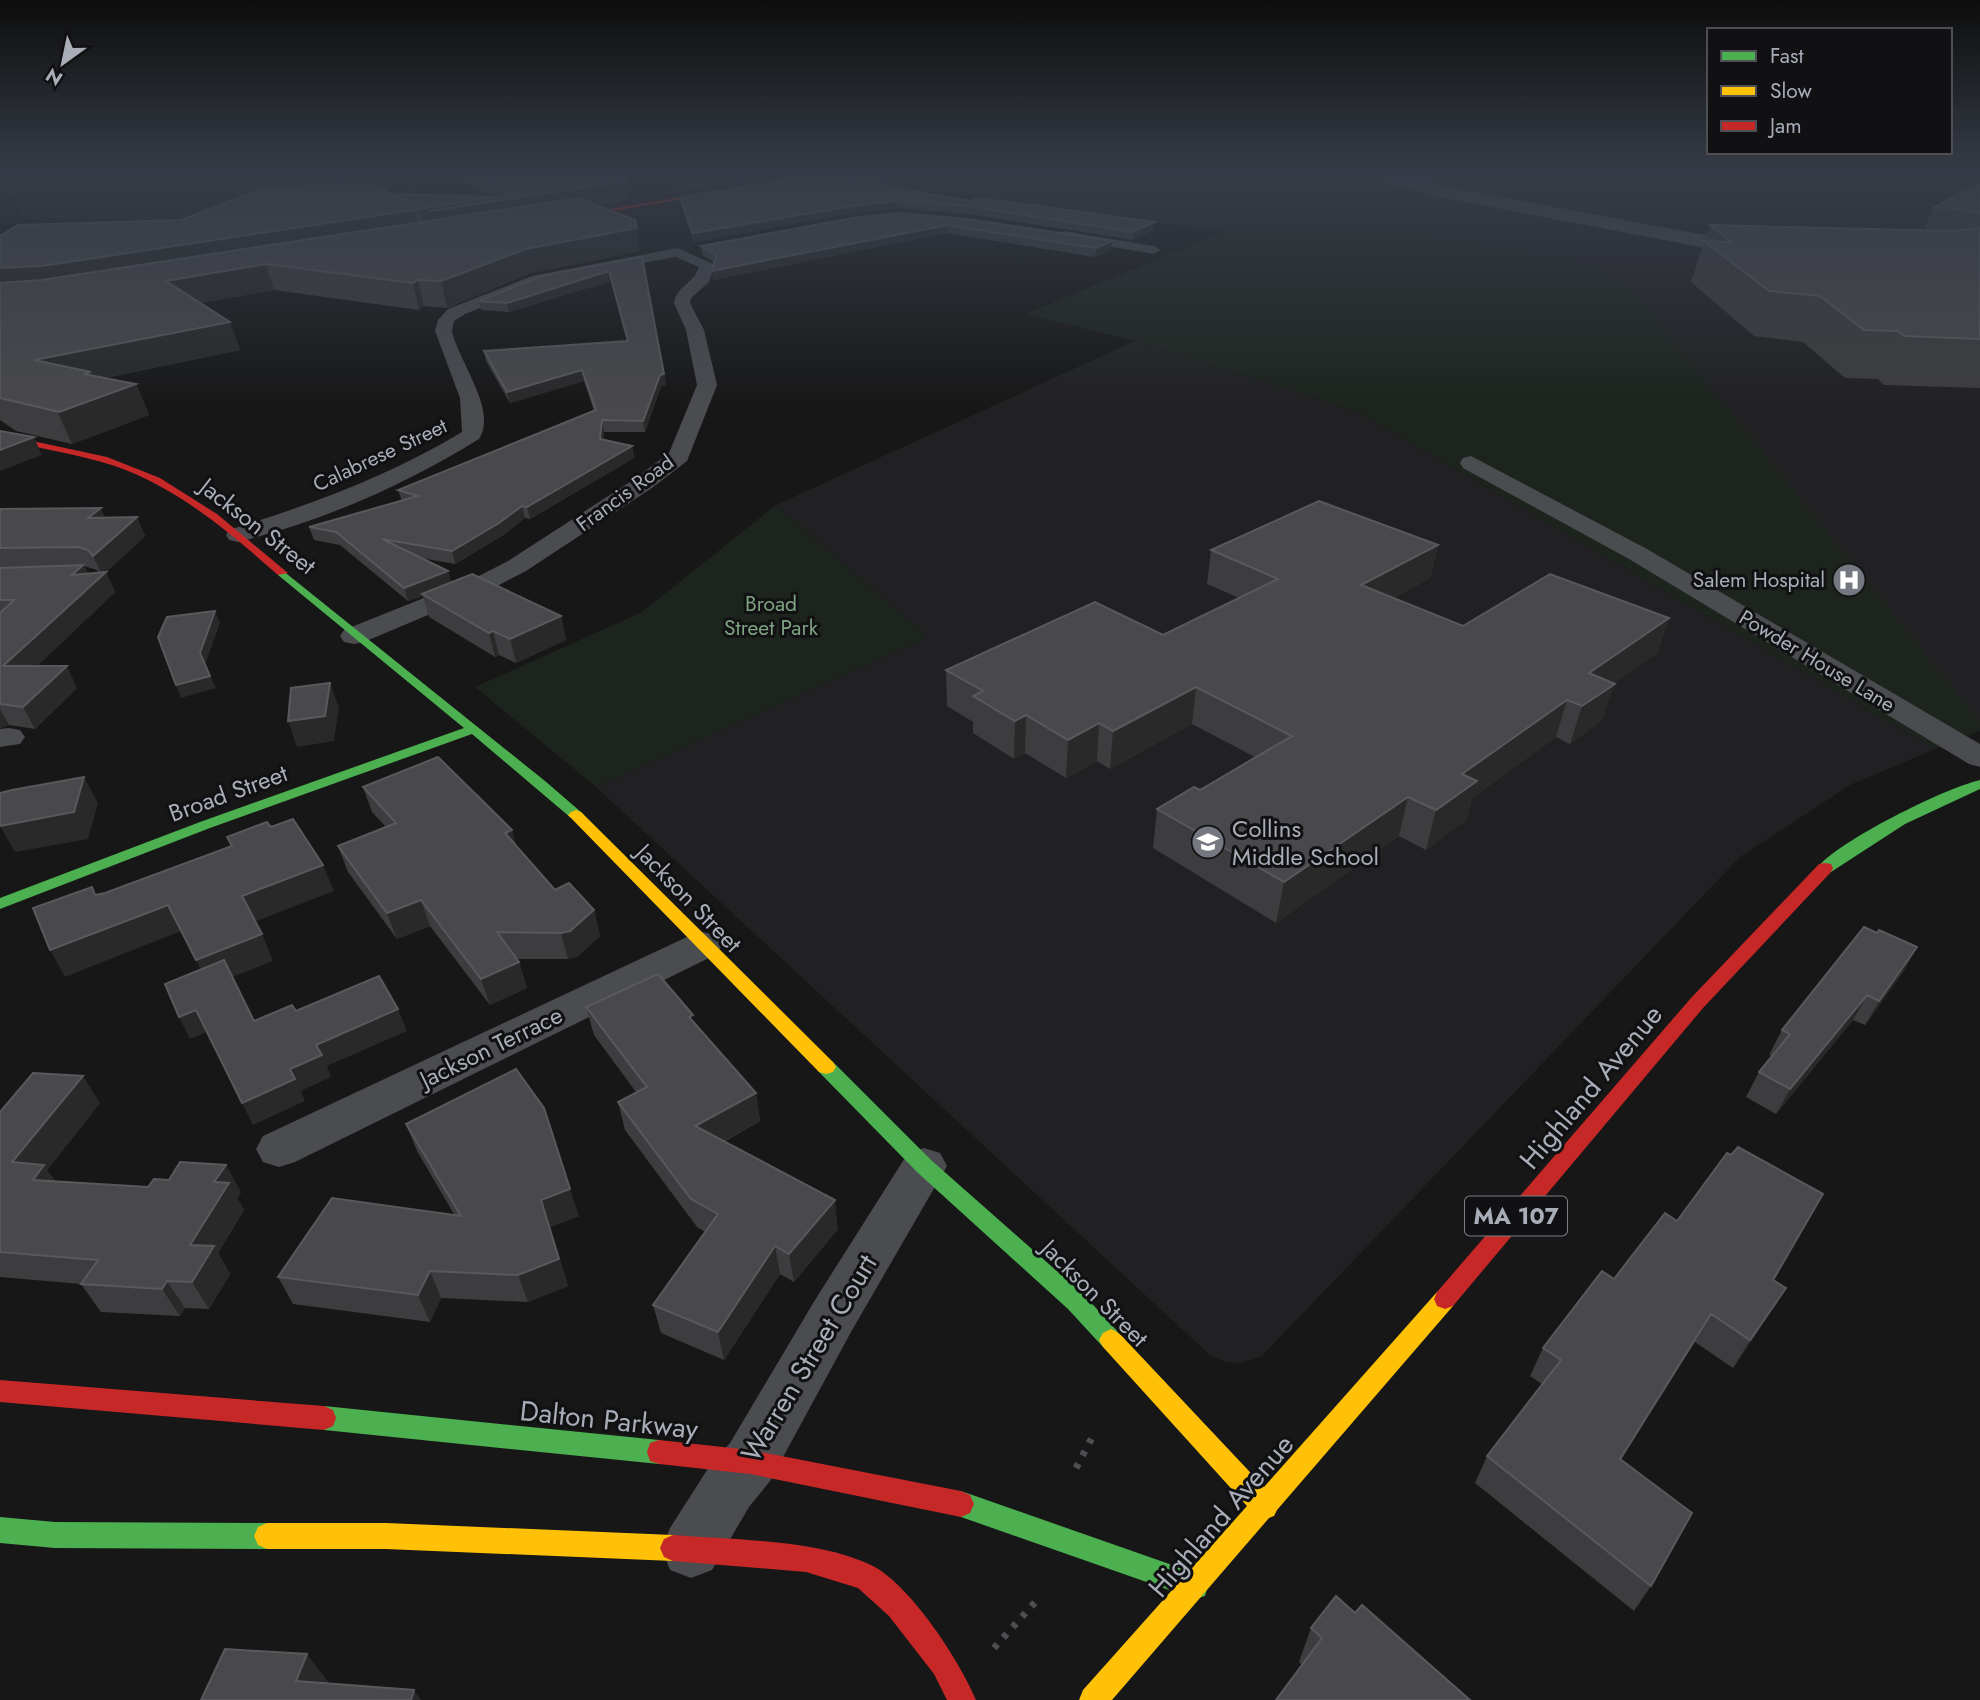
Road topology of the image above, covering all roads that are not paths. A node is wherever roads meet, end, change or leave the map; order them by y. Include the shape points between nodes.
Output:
1 (681, 251) edge
2 (1757, 251) edge
3 (678, 252) junction
4 (1767, 253) edge
5 (0, 437) edge
6 (1471, 463) dead end
7 (239, 536) junction
8 (354, 636) junction
9 (474, 729) junction
10 (1980, 758) edge
11 (1980, 784) edge
12 (0, 904) edge
13 (703, 945) junction
14 (279, 1149) dead end
15 (925, 1166) junction
16 (0, 1391) edge
17 (750, 1462) junction
18 (1265, 1507) junction
19 (0, 1530) edge
20 (691, 1549) junction
21 (1195, 1586) junction
22 (962, 1700) edge
23 (1093, 1700) edge

1 - 3 street
2 - 4 street
3 - 7 street, Calabrese Street via 538,279 447,317 445,340 472,408 472,435 353,496
3 - 8 street, Francis Road via 707,265 708,271 683,296 706,385 678,456 645,483 517,566
5 - 7 main road, Jackson Street via 137,471 189,499
6 - 10 street, Powder House Lane via 1638,554
7 - 8 main road, Jackson Street
8 - 9 main road, Jackson Street
9 - 12 main road, Broad Street
9 - 13 main road, Jackson Street via 580,818
11 - 18 main road, Highland Avenue / MA 107 via 1878,830 1826,867 1801,892 1697,1003
13 - 14 street, Jackson Terrace
13 - 15 main road, Jackson Street
15 - 17 street, Warren Street Court
15 - 18 main road, Jackson Street via 1076,1302
16 - 17 main road, Dalton Parkway via 442,1428
17 - 20 street, Warren Street Court via 734,1478
17 - 21 main road, Dalton Parkway via 970,1506
18 - 21 main road, Highland Avenue / MA 107
19 - 20 main road via 55,1535 386,1536
20 - 22 main road via 806,1559 866,1577 899,1605 944,1664
21 - 23 main road, Highland Avenue / MA 107

